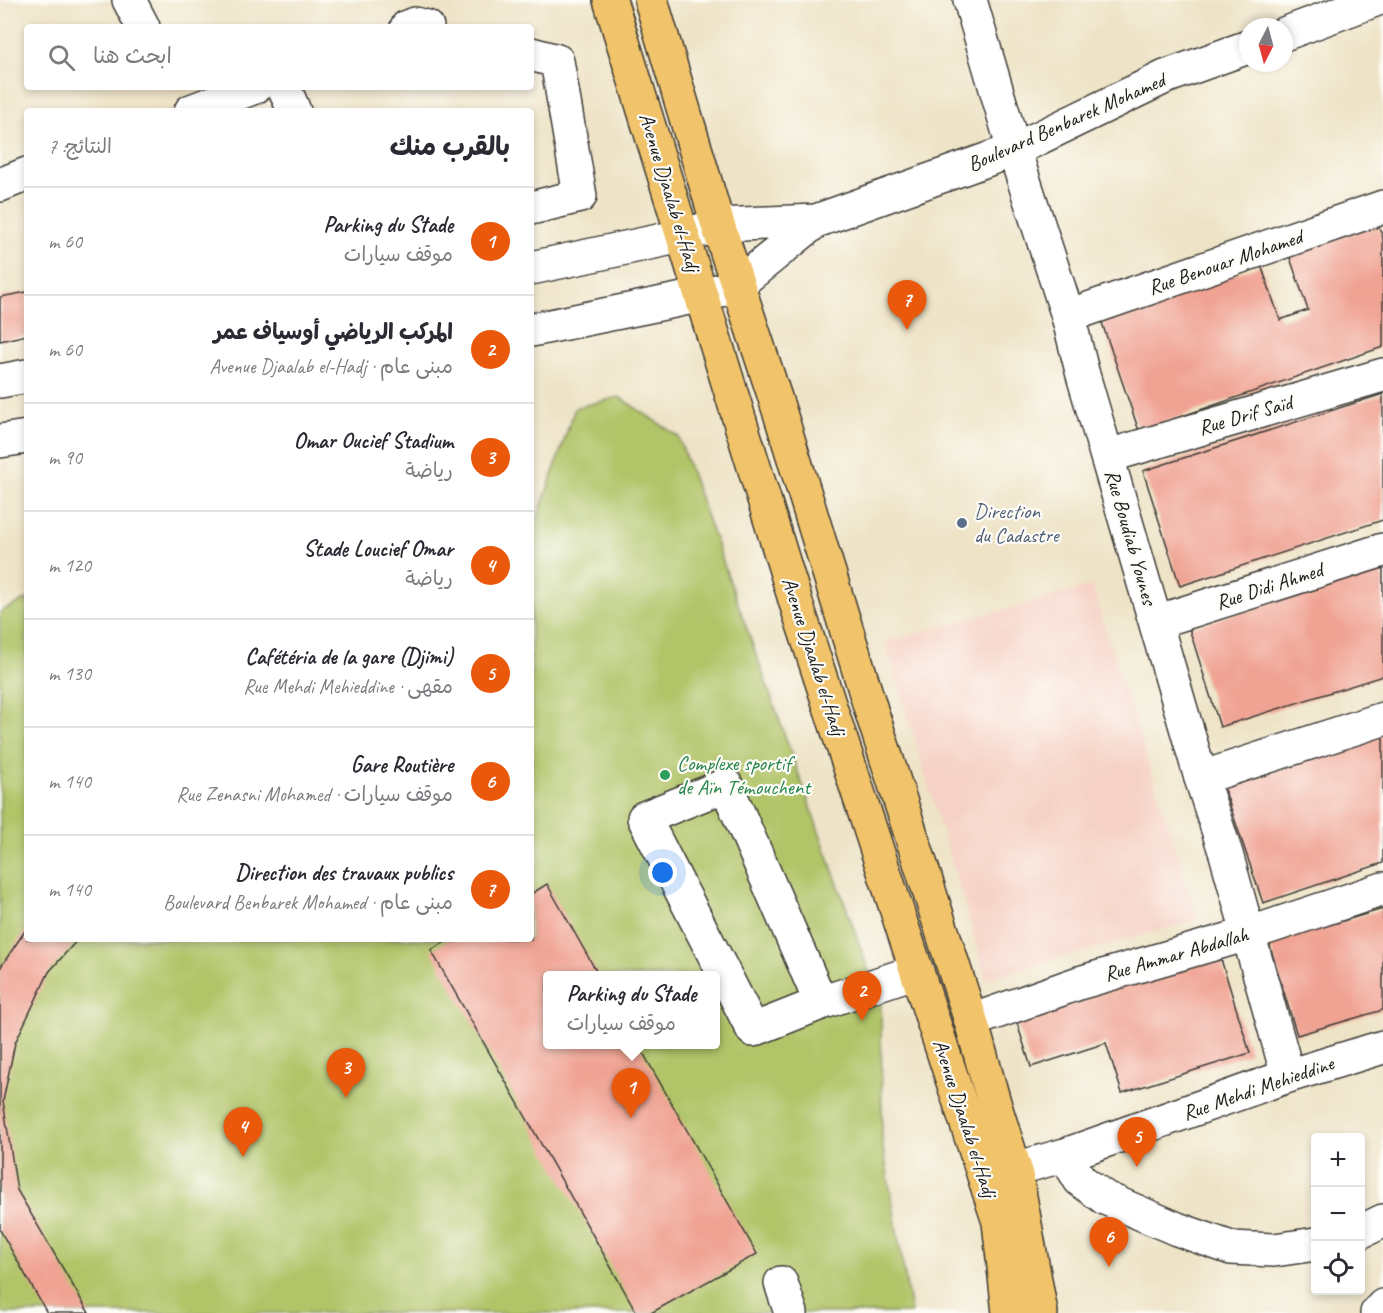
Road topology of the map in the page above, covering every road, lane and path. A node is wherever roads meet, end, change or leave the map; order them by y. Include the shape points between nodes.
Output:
1 (129, 0) edge
2 (610, 0) edge
3 (651, 0) edge
4 (970, 0) edge
5 (1376, 0) edge
6 (141, 24) edge
7 (1293, 31) edge
8 (1239, 50) edge
9 (534, 55) edge
10 (181, 90) edge
11 (247, 90) edge
12 (285, 90) edge
13 (190, 108) edge
14 (200, 108) edge
15 (293, 108) edge
16 (1014, 150) junction
17 (24, 175) edge
18 (0, 185) edge
19 (534, 207) edge
20 (1383, 207) edge
21 (816, 221) junction
22 (718, 225) junction
23 (682, 236) junction
24 (534, 267) edge
25 (737, 285) junction
26 (703, 295) junction
27 (1068, 316) junction
28 (534, 329) edge
29 (1383, 375) edge
30 (24, 377) edge
31 (0, 381) edge
32 (24, 437) edge
33 (0, 441) edge
34 (1107, 456) junction
35 (1383, 550) edge
36 (1156, 622) junction
37 (1383, 719) edge
38 (1201, 778) junction
39 (1383, 890) edge
40 (1248, 934) junction
41 (917, 971) junction
42 (821, 1003) junction
43 (971, 1022) junction
44 (1383, 1047) edge
45 (1288, 1076) junction
46 (1065, 1155) junction
47 (1015, 1169) junction
48 (1383, 1221) edge
49 (1365, 1230) edge
50 (1311, 1245) edge
51 (1383, 1306) edge
52 (1009, 1313) edge
53 (1041, 1313) edge
54 (1377, 1313) edge

1 - 6 street
2 - 23 main road, Avenue Djaalab el-Hadj
3 - 22 main road, Avenue Djaalab el-Hadj
4 - 16 street, Rue Boudiab Younes
5 - 7 street
8 - 16 street, Boulevard Benbarek Mohamed via 1165,77
9 - 19 street via 557,61 580,196
10 - 13 street
11 - 14 street
12 - 15 street
16 - 21 street, Boulevard Benbarek Mohamed
16 - 27 street, Rue Boudiab Younes
17 - 18 street
20 - 27 street, Rue Benouar Mohamed
21 - 22 street, Boulevard Benbarek Mohamed
21 - 25 street, Boulevard Benbarek Mohamed
22 - 23 street, Boulevard Benbarek Mohamed
22 - 25 main road, Avenue Djaalab el-Hadj
23 - 24 street, Boulevard Benbarek Mohamed
23 - 26 main road, Avenue Djaalab el-Hadj
25 - 26 street, Boulevard Benbarek Mohamed
25 - 43 main road, Avenue Djaalab el-Hadj
26 - 28 street, Boulevard Benbarek Mohamed
26 - 41 main road, Avenue Djaalab el-Hadj via 796,603
27 - 34 street, Rue Boudiab Younes
29 - 34 street, Rue Drif Saïd
30 - 31 street
32 - 33 street
34 - 36 street, Rue Boudiab Younes
35 - 36 street, Rue Didi Ahmed
36 - 38 street, Rue Boudiab Younes
37 - 38 street
38 - 40 street, Rue Boudiab Younes
39 - 40 street, Rue Ammar Abdallah
40 - 43 street, Rue Ammar Abdallah via 1079,983
40 - 45 street, Rue Boudiab Younes
41 - 42 street
41 - 52 main road, Avenue Djaalab el-Hadj via 999,1222
42 - 42 street via 753,1030 644,818 726,785
43 - 47 main road, Avenue Djaalab el-Hadj
44 - 45 street, Rue Mehdi Mehieddine
45 - 46 street, Rue Mehdi Mehieddine
46 - 47 street, Rue Mehdi Mehieddine
46 - 50 street via 1080,1180 1105,1198 1177,1229 1231,1248 1274,1250
47 - 53 main road, Avenue Djaalab el-Hadj
48 - 49 street
51 - 54 street

